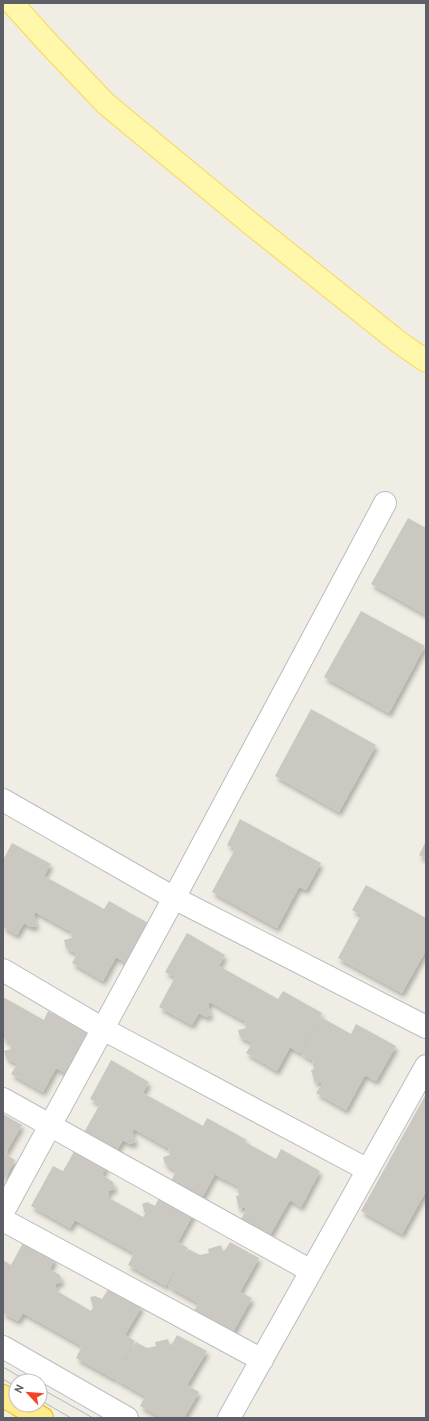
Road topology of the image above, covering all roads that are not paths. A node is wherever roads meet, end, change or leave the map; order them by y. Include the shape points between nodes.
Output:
1 (12, 3) edge
2 (426, 361) edge
3 (385, 503) dead end
4 (4, 804) edge
5 (174, 898) junction
6 (3, 970) edge
7 (426, 1027) edge
8 (103, 1029) junction
9 (426, 1066) edge
10 (3, 1099) edge
11 (50, 1126) junction
12 (368, 1170) junction
13 (3, 1212) edge
14 (3, 1220) edge
15 (311, 1271) junction
16 (3, 1347) edge
17 (262, 1360) junction
18 (33, 1413) edge
19 (42, 1418) edge
20 (127, 1418) edge
21 (229, 1418) edge

1 - 2 main road via 106,104 400,344
3 - 5 street
4 - 5 street
5 - 7 street
5 - 8 street
6 - 8 street
8 - 11 street
8 - 12 street
9 - 12 street
10 - 11 street
11 - 13 street
11 - 15 street
12 - 15 street
14 - 17 street
15 - 17 street
16 - 20 street
17 - 21 street
18 - 19 highway

